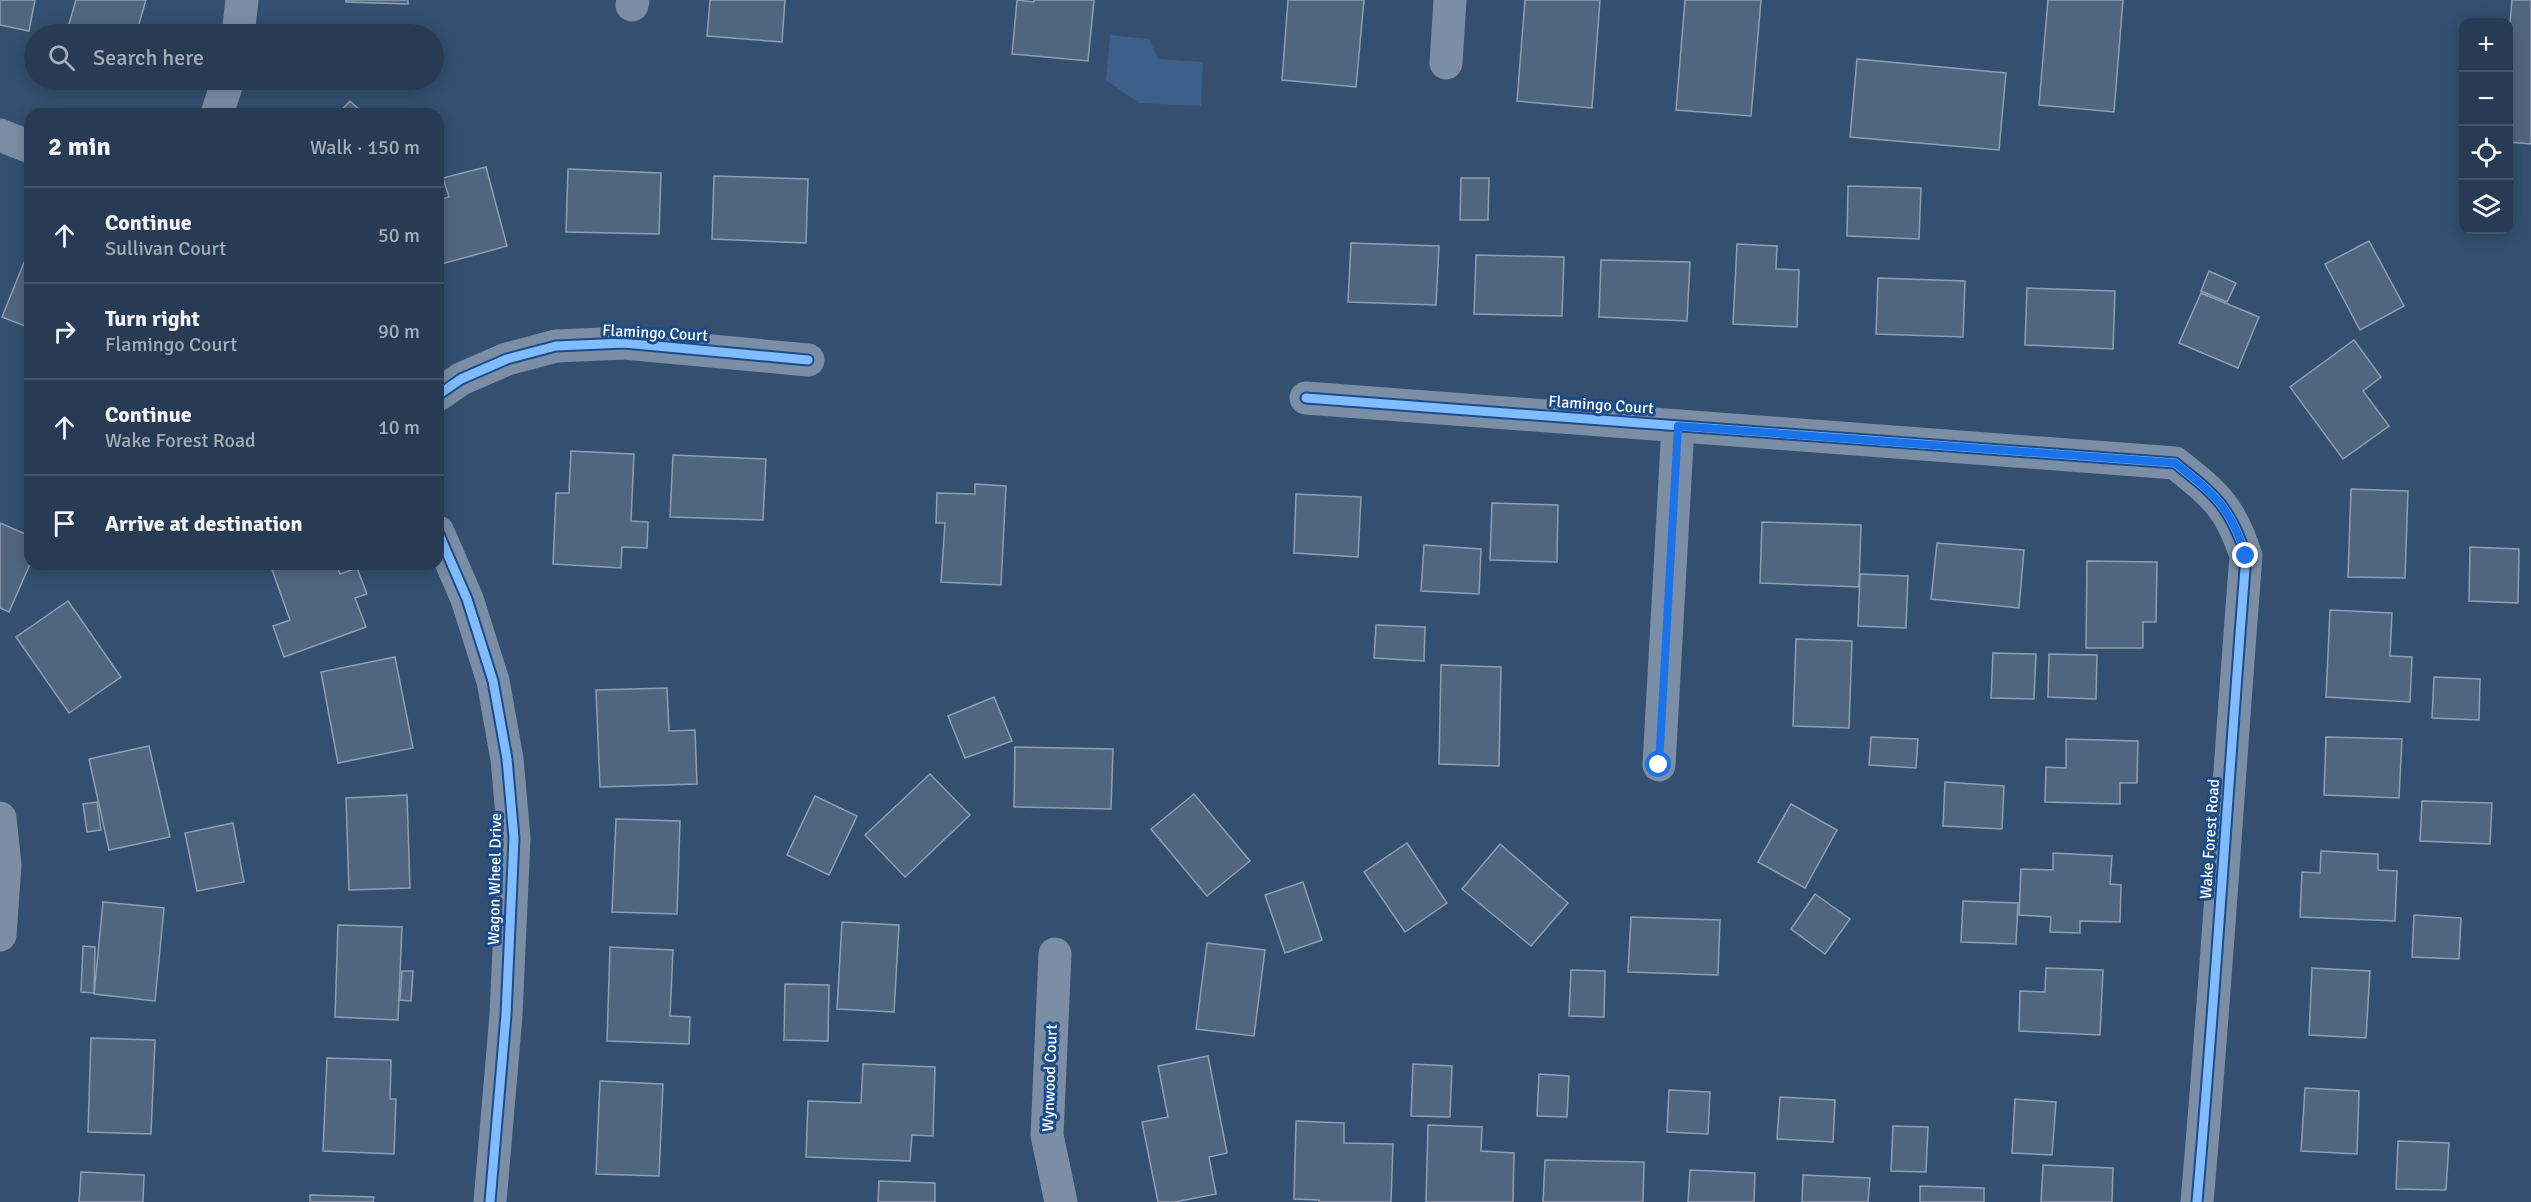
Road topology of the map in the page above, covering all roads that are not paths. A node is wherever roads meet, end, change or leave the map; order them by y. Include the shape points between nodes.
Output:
1 (242, 0) edge
2 (1450, 0) edge
3 (239, 24) edge
4 (1446, 63) dead end
5 (225, 90) edge
6 (219, 108) edge
7 (0, 135) edge
8 (24, 145) edge
9 (808, 360) dead end
10 (444, 391) edge
11 (1306, 398) dead end
12 (1678, 426) junction
13 (2207, 489) joint
14 (444, 546) edge
15 (1659, 765) dead end
16 (0, 818) edge
17 (0, 935) edge
18 (1055, 954) dead end
19 (490, 1202) edge
20 (1061, 1202) edge
21 (2197, 1202) edge

1 - 3 street
2 - 4 street
5 - 6 street
7 - 8 street
9 - 10 street, Flamingo Court via 624,343 556,346 507,359
11 - 12 street, Flamingo Court
12 - 13 street, Flamingo Court via 2175,463
12 - 15 street
13 - 21 street, Wake Forest Road via 2237,526 2246,556
14 - 19 street, Wagon Wheel Drive via 467,599 493,681 507,759 514,838 506,1015
16 - 17 street via 5,865
18 - 20 street, Wynwood Court via 1047,1135

